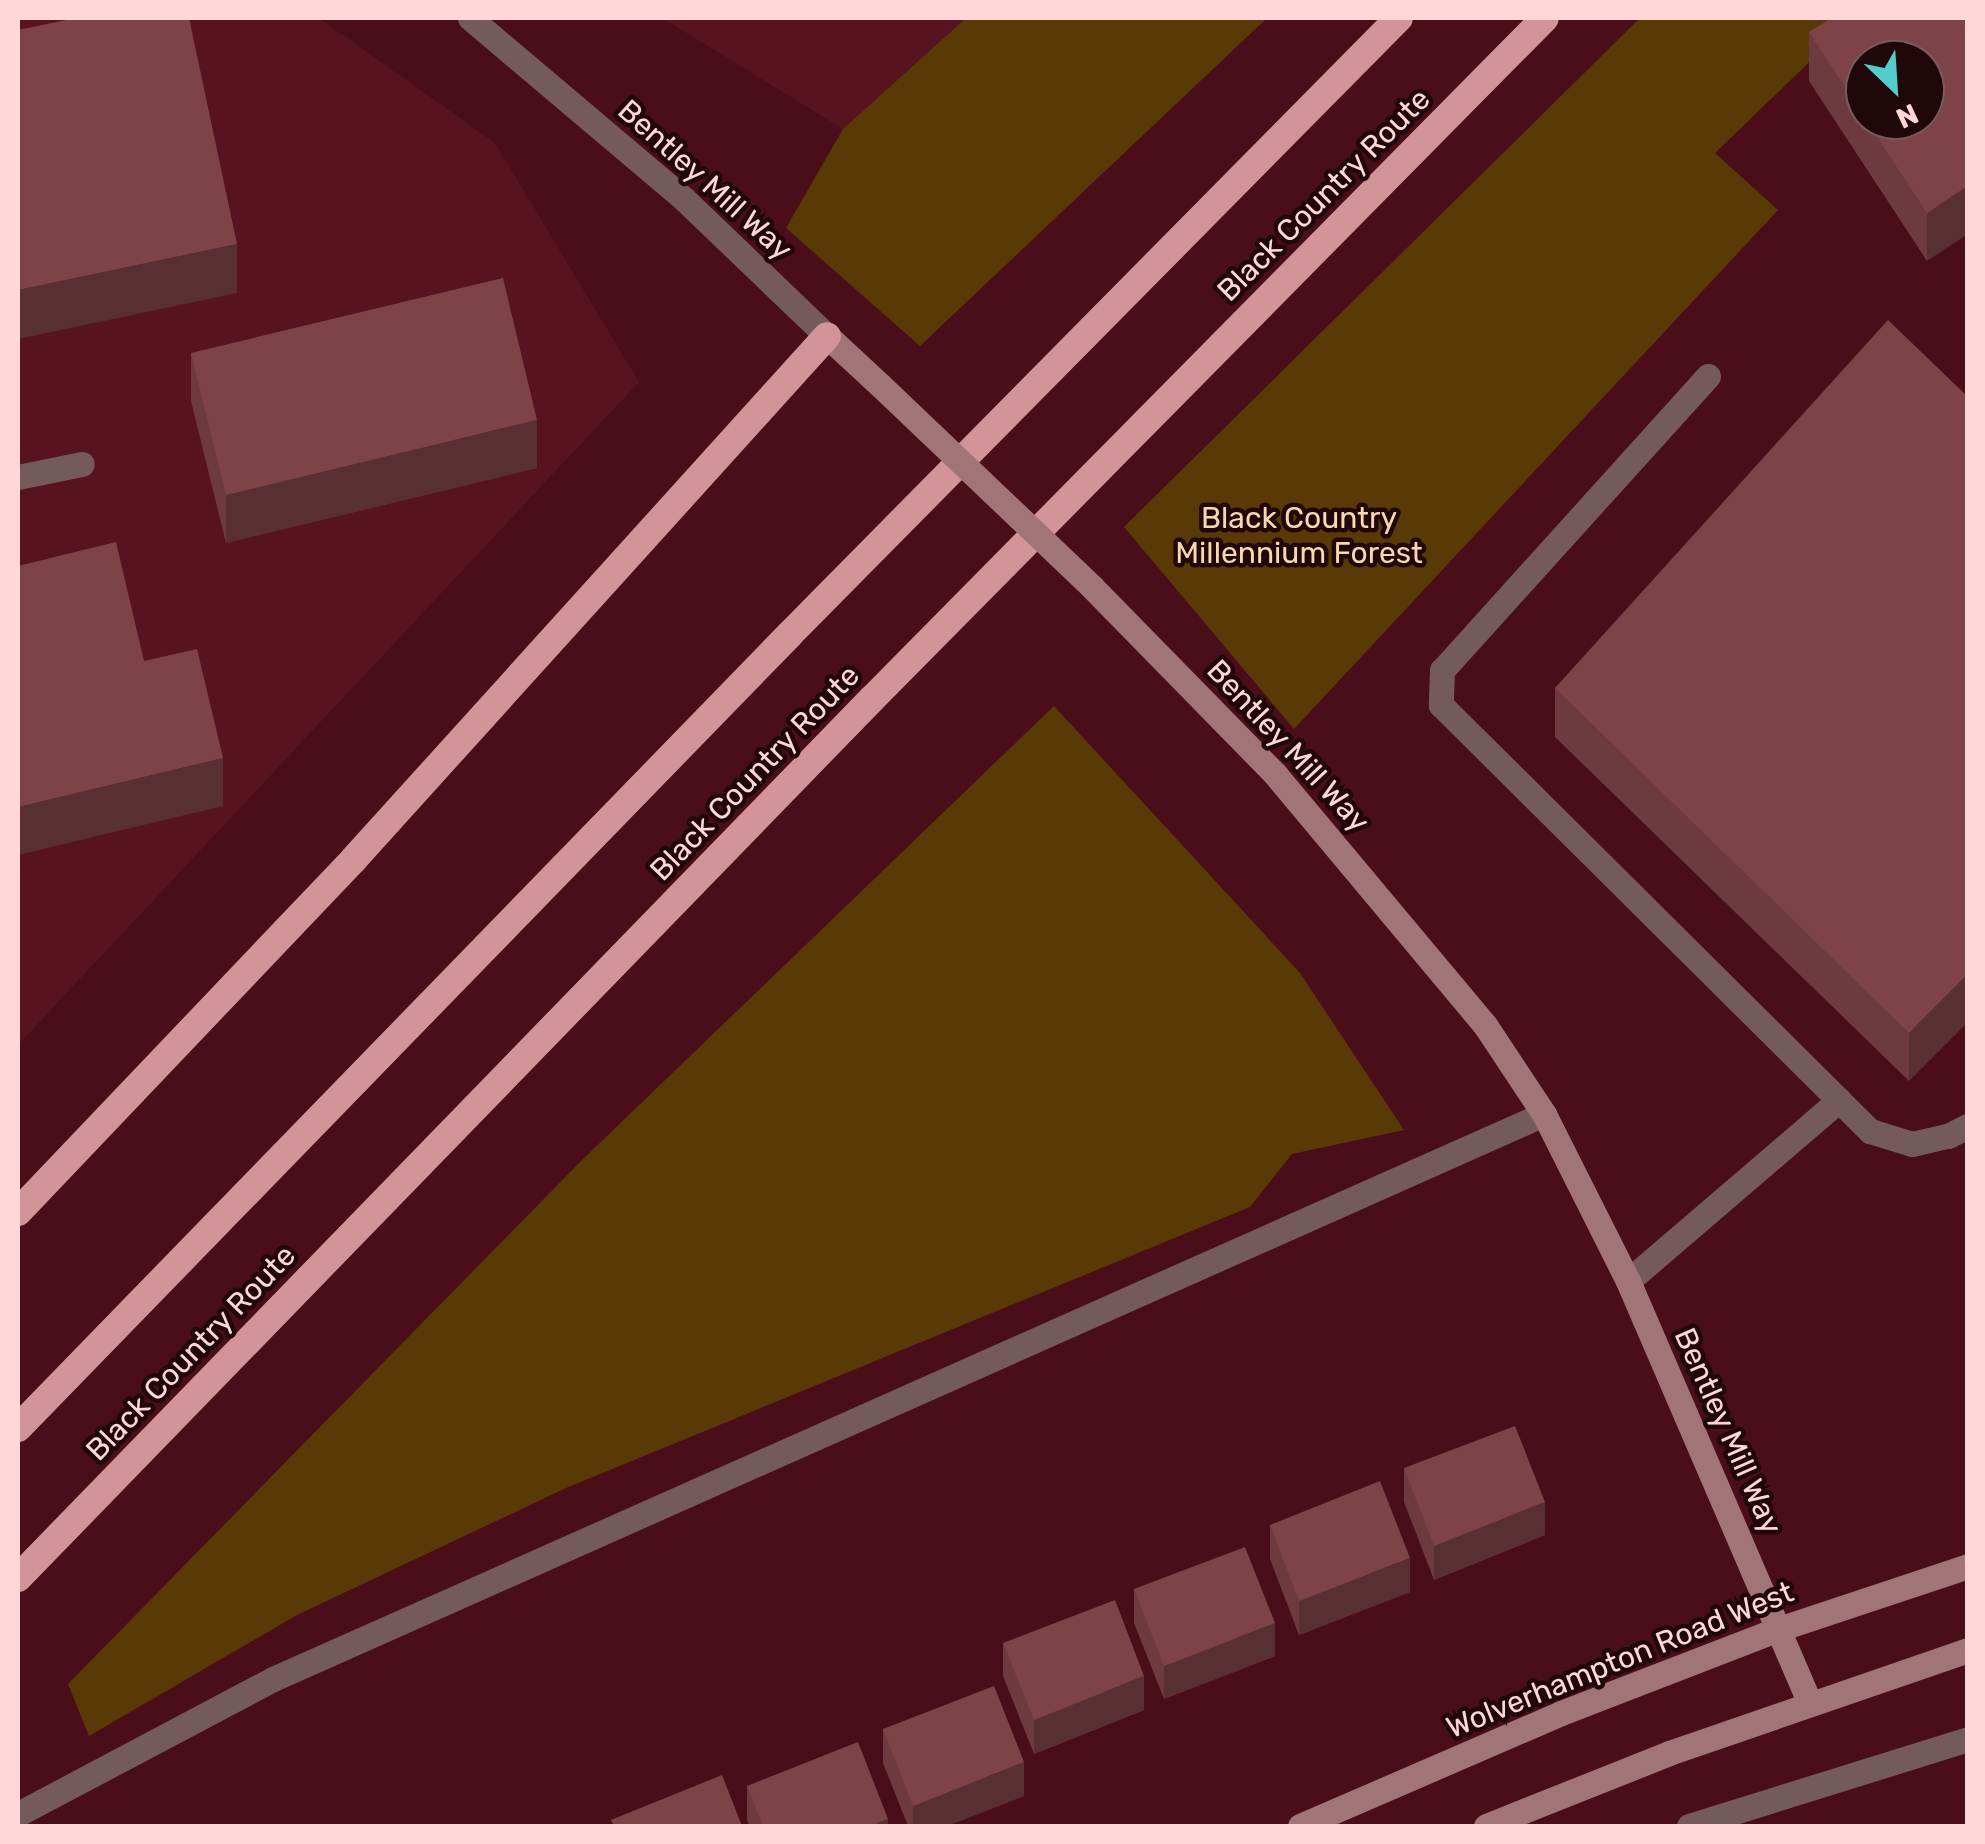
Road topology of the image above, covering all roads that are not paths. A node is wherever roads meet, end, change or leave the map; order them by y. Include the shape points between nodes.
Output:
1 (470, 18) edge
2 (1399, 18) edge
3 (1545, 18) edge
4 (827, 336) junction
5 (1708, 376) dead end
6 (82, 464) dead end
7 (18, 477) edge
8 (1840, 1100) junction
9 (1544, 1114) junction
10 (1968, 1126) edge
11 (18, 1212) edge
12 (1628, 1281) junction
13 (18, 1428) edge
14 (1968, 1566) edge
15 (18, 1578) edge
16 (1780, 1629) junction
17 (1968, 1650) edge
18 (1810, 1704) junction
19 (1968, 1739) edge
20 (18, 1814) edge
21 (1300, 1826) edge
22 (1486, 1826) edge
23 (1689, 1826) edge

1 - 4 street, Bentley Mill Way via 684,199
2 - 13 highway
3 - 15 highway, Black Country Route
4 - 9 main road, Bentley Mill Way, bridge via 1092,586 1299,802 1485,1024
4 - 11 highway via 354,859
5 - 8 street via 1442,670 1441,704
6 - 7 street
8 - 10 street via 1870,1131 1912,1144
8 - 12 street
9 - 12 main road, Bentley Mill Way
9 - 20 street via 273,1679
12 - 16 main road, Bentley Mill Way
14 - 16 main road, Wolverhampton Road West
16 - 18 main road, Bentley Mill Way
16 - 21 main road, Wolverhampton Road West
17 - 18 main road
18 - 22 main road
19 - 23 street

